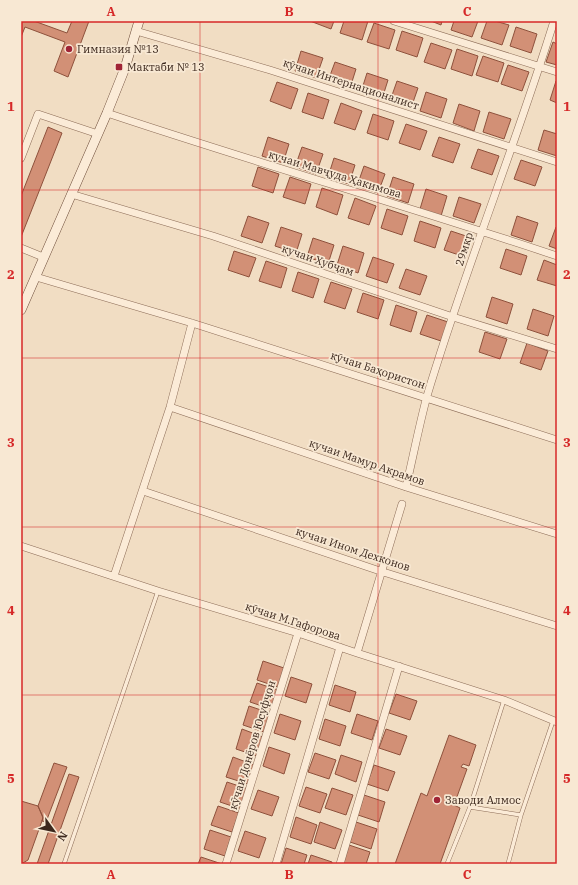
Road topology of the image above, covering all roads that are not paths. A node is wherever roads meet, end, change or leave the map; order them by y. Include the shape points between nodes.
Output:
1 (139, 21) edge
2 (394, 21) edge
3 (554, 21) edge
4 (136, 31) junction
5 (540, 66) junction
6 (557, 72) edge
7 (107, 113) junction
8 (98, 134) junction
9 (513, 146) junction
10 (21, 158) edge
11 (557, 162) edge
12 (71, 194) junction
13 (482, 230) junction
14 (21, 248) edge
15 (557, 256) edge
16 (43, 257) junction
17 (36, 277) junction
18 (21, 310) edge
19 (453, 317) junction
20 (192, 323) junction
21 (557, 349) edge
22 (427, 397) junction
23 (170, 407) junction
24 (557, 440) edge
25 (406, 487) junction
26 (143, 491) junction
27 (402, 504) dead end
28 (557, 534) edge
29 (21, 546) edge
30 (380, 571) junction
31 (114, 576) junction
32 (158, 591) junction
33 (557, 626) edge
34 (298, 632) junction
35 (340, 647) junction
36 (357, 653) junction
37 (399, 666) junction
38 (504, 700) junction
39 (555, 721) edge
40 (470, 807) junction
41 (521, 814) junction
42 (64, 864) edge
43 (226, 864) edge
44 (276, 864) edge
45 (340, 864) edge
46 (447, 864) edge
47 (508, 864) edge

1 - 4 main road
2 - 5 street
3 - 5 street, 29мкр
4 - 7 main road
4 - 9 street, кӯчаи Интернационалист
5 - 6 street
5 - 9 street, 29мкр
7 - 8 main road
7 - 13 street, кучаи Мавҷуда Ҳакимова via 189,141
8 - 10 street via 38,114
8 - 12 main road
9 - 11 street, кӯчаи Интернационалист
9 - 13 street, 29мкр
12 - 16 main road
12 - 19 street, кучаи Хубҷам via 213,236
13 - 15 street, кучаи Мавҷуда Ҳакимова
13 - 19 street, 29мкр
14 - 16 street
16 - 17 main road
17 - 18 main road
17 - 20 street, кӯчаи Баҳористон
19 - 21 street, кучаи Хубҷам
19 - 22 street, 29мкр
20 - 22 street, кӯчаи Баҳористон
20 - 23 street
22 - 24 street, кӯчаи Баҳористон
22 - 25 street, 29мкр
23 - 25 street, кучаи Мамур Акрамов
23 - 26 street
25 - 28 street, кучаи Мамур Акрамов
26 - 30 street, кучаи Ином Дехконов
26 - 31 street
27 - 30 street
29 - 31 street, кӯчаи М.Гафорова
30 - 33 street, кучаи Ином Дехконов
30 - 36 street
31 - 32 street, кӯчаи М.Гафорова
32 - 34 street, кӯчаи М.Гафорова
32 - 42 lane
34 - 35 street, кӯчаи М.Гафорова
34 - 43 street, кӯчаи Донёров Юсуфҷон
35 - 36 street, кӯчаи М.Гафорова
35 - 44 street
36 - 37 street, кӯчаи М.Гафорова
37 - 38 street, кӯчаи М.Гафорова
37 - 45 street
38 - 39 street, кӯчаи М.Гафорова
38 - 40 lane
39 - 41 lane
40 - 41 lane
40 - 46 lane
41 - 47 lane

